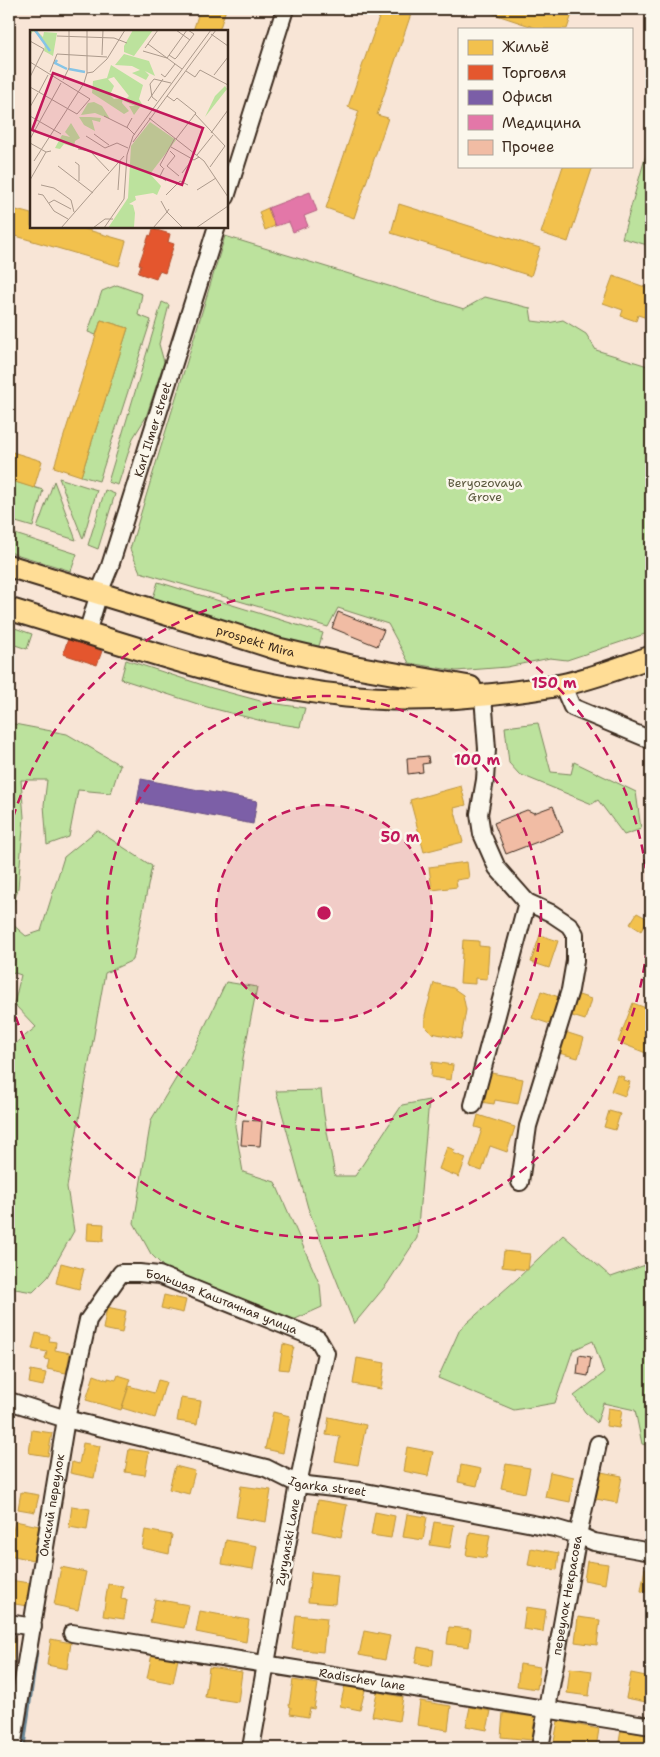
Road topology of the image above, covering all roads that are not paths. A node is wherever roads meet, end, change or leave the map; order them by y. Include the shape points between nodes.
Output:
1 (285, 9) edge
2 (228, 191) edge
3 (216, 228) edge
4 (9, 566) edge
5 (99, 593) junction
6 (9, 609) edge
7 (86, 633) junction
8 (651, 657) edge
9 (562, 684) junction
10 (507, 693) junction
11 (482, 696) junction
12 (651, 740) edge
13 (527, 902) junction
14 (473, 1106) dead end
15 (520, 1182) dead end
16 (121, 1273) joint
17 (318, 1339) joint
18 (9, 1401) edge
19 (66, 1419) junction
20 (598, 1444) dead end
21 (298, 1484) junction
22 (578, 1535) junction
23 (651, 1552) edge
24 (9, 1623) edge
25 (33, 1627) junction
26 (72, 1633) dead end
27 (266, 1664) junction
28 (547, 1709) junction
29 (651, 1726) edge
30 (12, 1748) edge
31 (251, 1748) edge
32 (540, 1748) edge

1 - 2 street
3 - 5 street, Karl Ilmer street
4 - 5 main road, prospekt Mira
5 - 7 street, Karl Ilmer street
5 - 10 main road, prospekt Mira via 278,650 367,670
6 - 7 main road, prospekt Mira
7 - 11 main road, prospekt Mira via 214,672 270,685 388,699
8 - 9 main road, prospekt Mira
9 - 10 main road, prospekt Mira
9 - 12 street via 572,706
10 - 11 main road, prospekt Mira
11 - 13 street via 487,749 478,814 482,834 497,868
13 - 14 street
13 - 15 street via 551,912 569,925 575,934 575,961 570,990 528,1126
16 - 17 street, Большая Каштачная улица via 159,1275
16 - 19 street, Омский переулок via 88,1320
17 - 21 street, Zyryanski Lane via 326,1353
18 - 19 street, Igarka street
19 - 21 street, Igarka street via 266,1468
19 - 25 street, Омский переулок
20 - 22 street, переулок Некрасова
21 - 22 street, Igarka street via 360,1491
21 - 27 street, Zyryanski Lane
22 - 23 street, Igarka street via 594,1542
22 - 28 street, переулок Некрасова
24 - 25 street
25 - 30 street, Омский переулок
26 - 27 street, Radischev lane
27 - 28 street, Radischev lane
27 - 31 street, Zyryanski Lane
28 - 29 street, Radischev lane
28 - 32 street, переулок Некрасова

